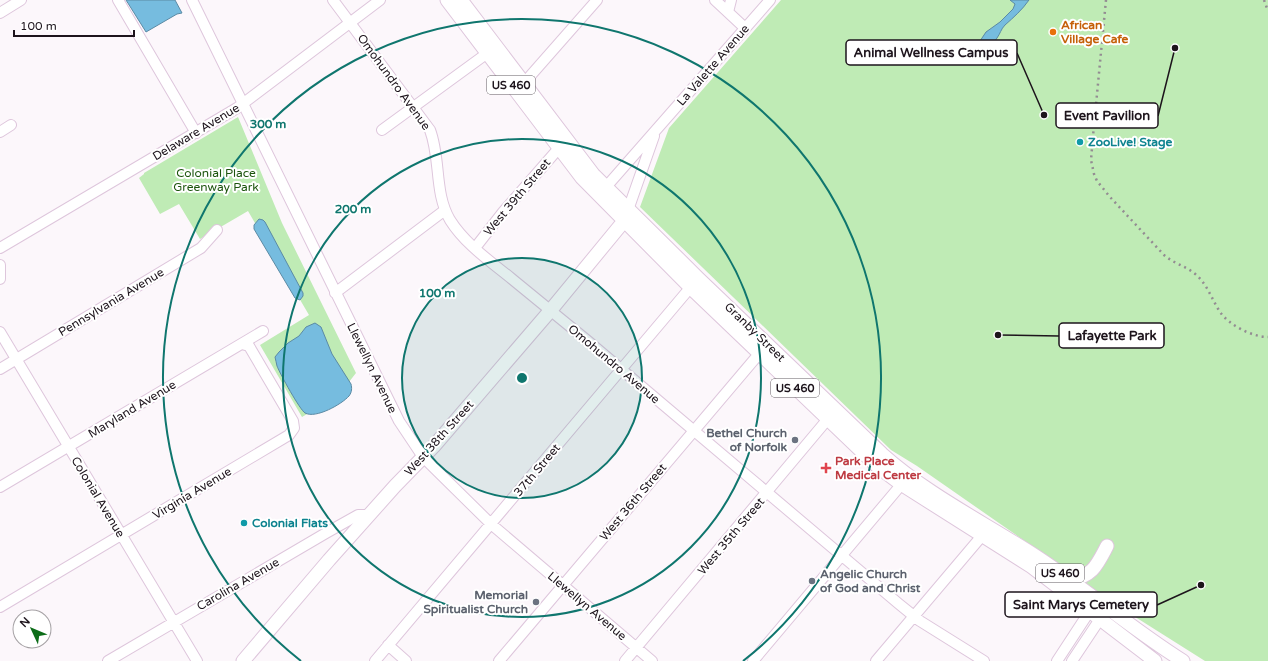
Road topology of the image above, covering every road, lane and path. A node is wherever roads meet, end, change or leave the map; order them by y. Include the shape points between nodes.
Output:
1 (21, 0) edge
2 (118, 0) edge
3 (192, 0) edge
4 (333, 0) edge
5 (380, 0) edge
6 (447, 0) edge
7 (461, 0) edge
8 (597, 0) edge
9 (715, 0) edge
10 (731, 0) edge
11 (770, 0) edge
12 (728, 12) junction
13 (0, 13) edge
14 (350, 23) junction
15 (745, 28) junction
16 (492, 50) junction
17 (524, 83) junction
18 (243, 104) junction
19 (414, 108) junction
20 (11, 125) dead end
21 (382, 130) dead end
22 (656, 130) junction
23 (0, 132) edge
24 (196, 133) junction
25 (559, 148) junction
26 (606, 187) junction
27 (445, 210) junction
28 (626, 215) junction
29 (217, 230) dead end
30 (0, 248) edge
31 (475, 248) junction
32 (0, 266) edge
33 (0, 279) edge
34 (694, 282) junction
35 (335, 293) junction
36 (550, 311) junction
37 (263, 331) dead end
38 (0, 332) edge
39 (242, 344) junction
40 (763, 348) junction
41 (16, 359) junction
42 (0, 369) edge
43 (621, 369) junction
44 (832, 414) junction
45 (694, 431) junction
46 (68, 447) junction
47 (423, 457) junction
48 (905, 480) junction
49 (0, 488) edge
50 (767, 492) junction
51 (369, 515) junction
52 (491, 524) junction
53 (986, 532) junction
54 (121, 535) junction
55 (1107, 546) dead end
56 (842, 555) junction
57 (1070, 580) junction
58 (563, 585) junction
59 (1102, 604) junction
60 (0, 606) edge
61 (1089, 612) junction
62 (914, 616) junction
63 (1100, 620) junction
64 (174, 623) junction
65 (388, 646) junction
66 (637, 648) junction
67 (108, 661) edge
68 (196, 661) edge
69 (243, 661) edge
70 (375, 661) edge
71 (406, 661) edge
72 (499, 661) edge
73 (625, 661) edge
74 (652, 661) edge
75 (753, 661) edge
76 (876, 661) edge
77 (984, 661) edge
78 (1057, 661) edge
79 (1072, 661) edge
80 (1155, 661) edge
81 (1183, 661) edge

1 - 13 street
2 - 24 street
3 - 18 street, Llewellyn Avenue
4 - 14 street, Omohundro Avenue
5 - 14 street, Delaware Avenue
6 - 16 main road, Granby Street / US 460
7 - 16 main road, Granby Street / US 460
8 - 17 street
9 - 12 street
10 - 12 street
11 - 15 street, La Valette Avenue
12 - 15 street
14 - 18 street, Delaware Avenue
14 - 19 street, Omohundro Avenue
15 - 22 street, La Valette Avenue
16 - 17 main road, Granby Street / US 460
16 - 19 street
16 - 25 main road, Granby Street / US 460
17 - 26 main road, Granby Street / US 460 via 584,163
18 - 24 street, Delaware Avenue
18 - 35 street, Llewellyn Avenue
19 - 21 street
19 - 27 street, Omohundro Avenue via 434,140 439,187
20 - 23 street
22 - 26 street, La Valette Avenue
22 - 28 street, La Valette Avenue
24 - 30 street, Delaware Avenue
25 - 28 main road, Granby Street / US 460 via 582,178
25 - 31 street, West 39th Street
26 - 28 main road, Granby Street / US 460
27 - 31 street, Omohundro Avenue via 451,221
27 - 35 street
28 - 34 main road, Granby Street / US 460
28 - 36 main road, West 38th Street
29 - 41 street, Pennsylvania Avenue via 201,248
31 - 36 street, Omohundro Avenue
32 - 33 street
34 - 40 main road, Granby Street / US 460
34 - 43 street, 37th Street
35 - 47 street, Llewellyn Avenue via 399,421
36 - 43 street, Omohundro Avenue
36 - 47 main road, West 38th Street
37 - 39 street, Maryland Avenue
38 - 41 street, Colonial Avenue
39 - 46 street, Maryland Avenue
39 - 54 street, Virginia Avenue via 249,346 265,371 293,421 292,432
40 - 44 main road, Granby Street / US 460
40 - 45 street, West 36th Street
41 - 42 street, Pennsylvania Avenue
41 - 46 street, Colonial Avenue
43 - 45 street, Omohundro Avenue
43 - 52 street, 37th Street
44 - 48 main road, Granby Street / US 460 via 877,466
44 - 50 street, West 35th Street
45 - 50 street, Omohundro Avenue
45 - 58 street, West 36th Street
46 - 49 street, Maryland Avenue
46 - 54 street, Colonial Avenue
47 - 51 main road, West 38th Street
47 - 52 street, Llewellyn Avenue
48 - 53 main road, Granby Street / US 460
48 - 56 street
50 - 56 street, Omohundro Avenue
50 - 66 street, West 35th Street
51 - 64 street, Carolina Avenue via 358,515
51 - 69 main road, West 38th Street
52 - 58 street, Llewellyn Avenue
52 - 65 street, 37th Street
53 - 57 main road, Granby Street / US 460 via 1037,557
53 - 61 main road, Granby Street / US 460
53 - 62 street
54 - 60 street, Virginia Avenue
54 - 64 street, Colonial Avenue
55 - 57 main road via 1091,572 1079,579
56 - 62 street, Omohundro Avenue
56 - 75 street
57 - 59 main road, Granby Street / US 460
58 - 66 street, Llewellyn Avenue
58 - 72 street, West 36th Street
59 - 61 street
59 - 63 street
59 - 81 main road, Granby Street / US 460
61 - 63 main road, Granby Street / US 460
61 - 78 street
62 - 76 street
62 - 77 street, Omohundro Avenue
63 - 79 street
63 - 80 main road, Granby Street / US 460
64 - 67 street, Carolina Avenue
64 - 68 street, Colonial Avenue
65 - 70 street, 37th Street
65 - 71 street
66 - 73 street, West 35th Street
66 - 74 street, Llewellyn Avenue

